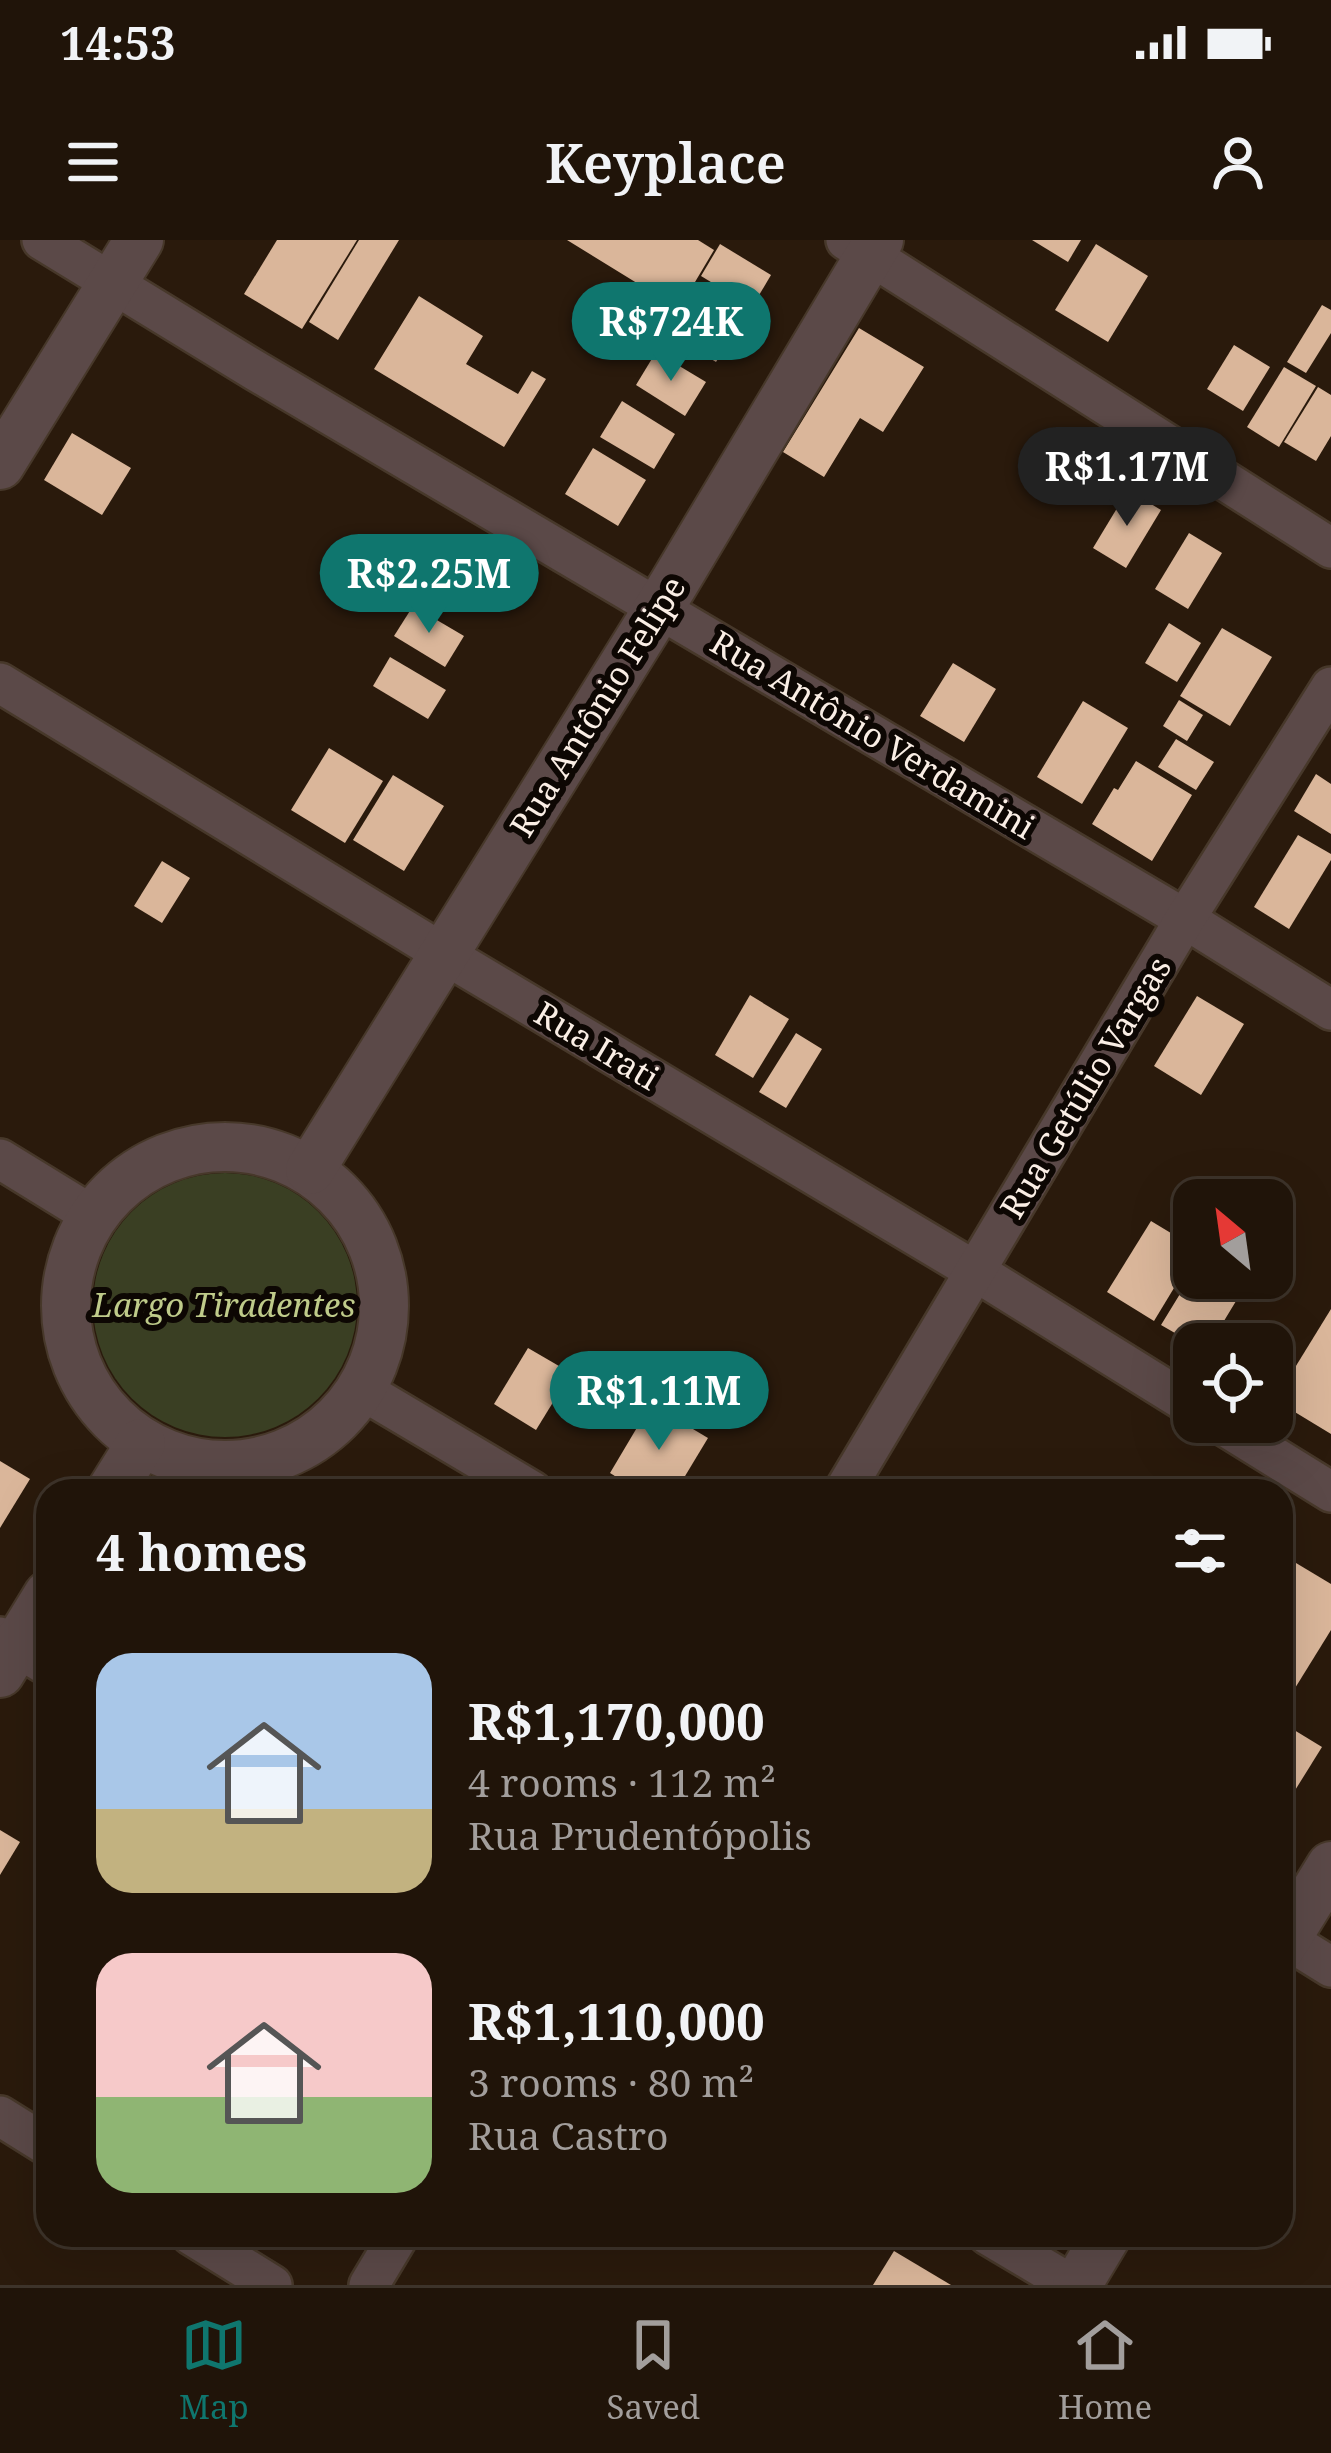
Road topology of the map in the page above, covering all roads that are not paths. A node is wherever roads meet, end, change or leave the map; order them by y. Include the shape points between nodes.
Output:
1 (42, 240) edge
2 (139, 240) edge
3 (865, 245) edge
4 (111, 284) junction
5 (0, 465) edge
6 (1331, 548) edge
7 (658, 608) junction
8 (0, 683) edge
9 (1331, 687) edge
10 (1185, 919) junction
11 (443, 954) junction
12 (1331, 1010) edge
13 (0, 1159) edge
14 (310, 1169) junction
15 (93, 1216) junction
16 (975, 1271) junction
17 (362, 1390) junction
18 (1173, 1394) edge
19 (140, 1443) junction
20 (1252, 1443) edge
21 (118, 1479) edge
22 (512, 1479) edge
23 (851, 1479) edge
24 (1331, 1492) edge
25 (36, 1617) edge
26 (16, 1656) edge
27 (1331, 1866) edge
28 (1293, 1925) edge
29 (1293, 1946) edge
30 (1331, 1967) edge
31 (0, 2116) edge
32 (36, 2138) edge
33 (210, 2247) edge
34 (392, 2247) edge
35 (1009, 2247) edge
36 (1099, 2247) edge
37 (272, 2285) edge
38 (369, 2285) edge
39 (1074, 2285) edge

1 - 4 street, Rua Antônio Verdamini
2 - 4 street
3 - 6 street
3 - 7 street, Rua Antônio Felipe
4 - 5 street
4 - 7 street, Rua Antônio Verdamini
7 - 10 street, Rua Antônio Verdamini
7 - 11 street, Rua Antônio Felipe
8 - 11 street, Rua Irati
9 - 10 street, Rua Getúlio Vargas
10 - 12 street, Rua Antônio Verdamini
10 - 16 street, Rua Getúlio Vargas
11 - 14 street, Rua Antônio Felipe
11 - 16 street, Rua Irati
13 - 15 street
14 - 15 street via 265,1151 216,1146 169,1156 126,1180
14 - 17 street via 348,1202 374,1245 386,1294 382,1343
15 - 19 street via 70,1263 64,1315 75,1365 101,1410
16 - 18 street, Rua Irati
16 - 23 street, Rua Getúlio Vargas
17 - 19 street via 329,1428 270,1459 187,1463
17 - 22 street
19 - 21 street
20 - 24 street
25 - 26 street
27 - 28 street
29 - 30 street
31 - 32 street
33 - 37 street
34 - 38 street
35 - 39 street
36 - 39 street

